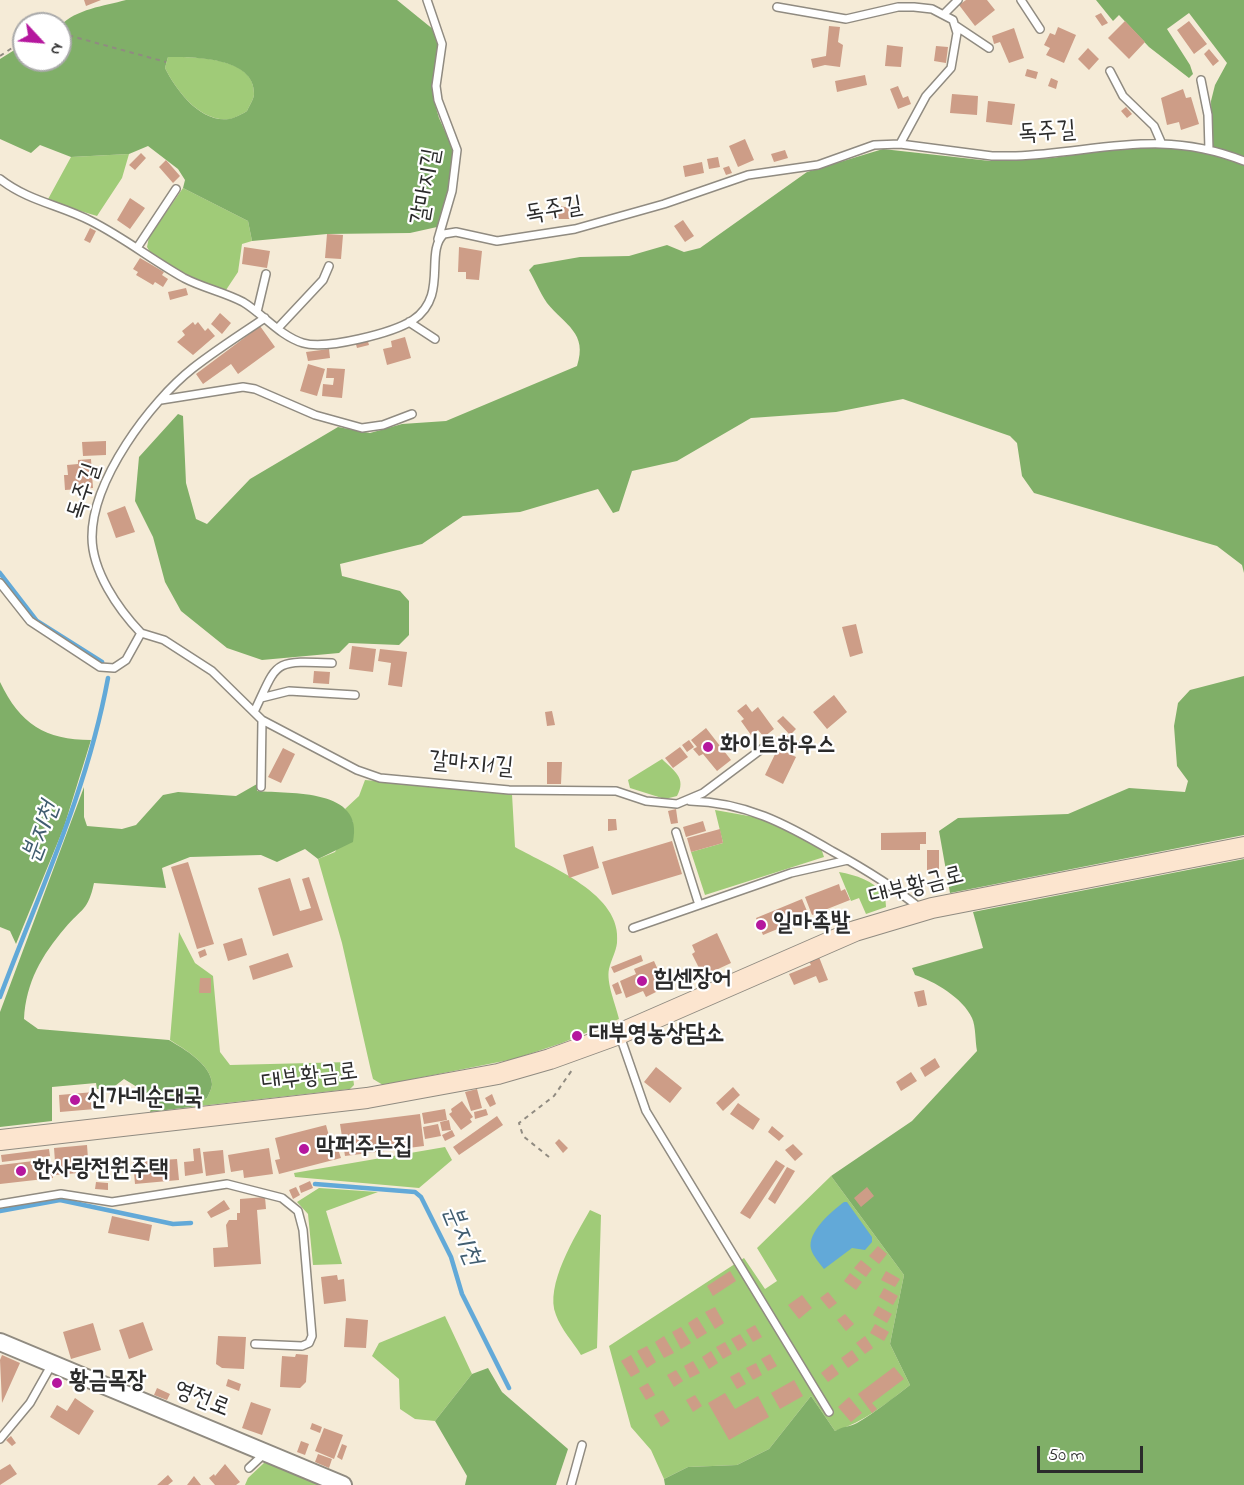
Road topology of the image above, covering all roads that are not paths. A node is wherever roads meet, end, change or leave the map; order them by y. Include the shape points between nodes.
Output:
1 (427, 0) edge
2 (958, 0) edge
3 (1021, 0) edge
4 (777, 8) dead end
5 (944, 14) junction
6 (956, 26) junction
7 (1040, 29) dead end
8 (989, 48) dead end
9 (1110, 71) dead end
10 (1200, 80) dead end
11 (1161, 142) junction
12 (900, 144) junction
13 (1209, 150) junction
14 (1244, 162) edge
15 (0, 179) edge
16 (176, 189) dead end
17 (438, 243) junction
18 (137, 248) junction
19 (329, 266) dead end
20 (266, 274) dead end
21 (257, 312) junction
22 (265, 318) junction
23 (409, 322) junction
24 (278, 328) junction
25 (435, 339) dead end
26 (161, 400) junction
27 (412, 414) dead end
28 (0, 583) edge
29 (141, 633) junction
30 (332, 663) dead end
31 (355, 695) dead end
32 (261, 698) junction
33 (254, 712) junction
34 (262, 720) junction
35 (767, 745) dead end
36 (261, 788) dead end
37 (688, 801) junction
38 (676, 832) dead end
39 (1244, 847) edge
40 (848, 860) junction
41 (699, 905) junction
42 (922, 910) junction
43 (633, 928) dead end
44 (619, 1034) junction
45 (0, 1140) edge
46 (0, 1204) edge
47 (0, 1342) edge
48 (255, 1344) dead end
49 (52, 1364) junction
50 (829, 1412) dead end
51 (0, 1439) edge
52 (582, 1445) dead end
53 (265, 1453) junction
54 (249, 1467) dead end
55 (343, 1485) edge
56 (571, 1485) edge

1 - 17 lane, 갈마지길 via 442,44 438,100 457,150 452,190
2 - 5 lane
3 - 7 lane
4 - 5 lane via 846,19 898,7 932,9
5 - 6 lane
6 - 8 lane
6 - 12 lane via 951,68 926,96
9 - 11 lane via 1123,96 1154,126
10 - 13 lane via 1208,115
11 - 12 lane, 독주길 via 1044,155 992,156
11 - 13 lane, 독주길
12 - 17 lane, 독주길 via 874,145 818,165 748,175 585,228 497,241 456,232 444,234
13 - 14 lane, 독주길
15 - 18 lane via 38,202 91,221
16 - 18 lane
17 - 23 lane via 432,294 421,313
18 - 21 lane via 185,278
19 - 24 lane via 323,280
20 - 21 lane
21 - 22 lane
22 - 24 lane
22 - 26 lane, 독주길 via 193,368
23 - 24 lane via 369,336 316,344 296,340
23 - 25 lane
26 - 27 lane via 243,387 306,412 362,428
26 - 29 lane, 독주길 via 108,475 94,514 92,536 96,566
28 - 29 lane via 30,621 100,667 114,668 126,660
29 - 33 lane, 갈마지1길 via 164,640 212,671
30 - 32 lane via 295,662 275,668
31 - 32 lane via 289,691
32 - 33 lane
33 - 34 lane, 갈마지1길
34 - 36 lane
34 - 37 lane, 갈마지1길 via 380,778 509,790 616,791 658,803
35 - 37 lane, 갈마지1길
37 - 40 lane, 갈마지1길 via 719,803 764,814
38 - 41 lane
39 - 42 main road, 대부황금로
40 - 41 lane via 814,866
40 - 42 lane, 갈마지1길
41 - 43 lane
42 - 44 main road, 대부황금로 via 855,931
44 - 45 main road, 대부황금로 via 498,1074 367,1098
44 - 50 lane via 646,1111
46 - 48 lane via 61,1194 112,1202 227,1184 282,1198 298,1211 303,1230 312,1336 302,1346
47 - 49 street, 영전로
49 - 51 lane via 30,1403
49 - 53 street, 영전로
52 - 56 lane
53 - 54 lane
53 - 55 street, 영전로

